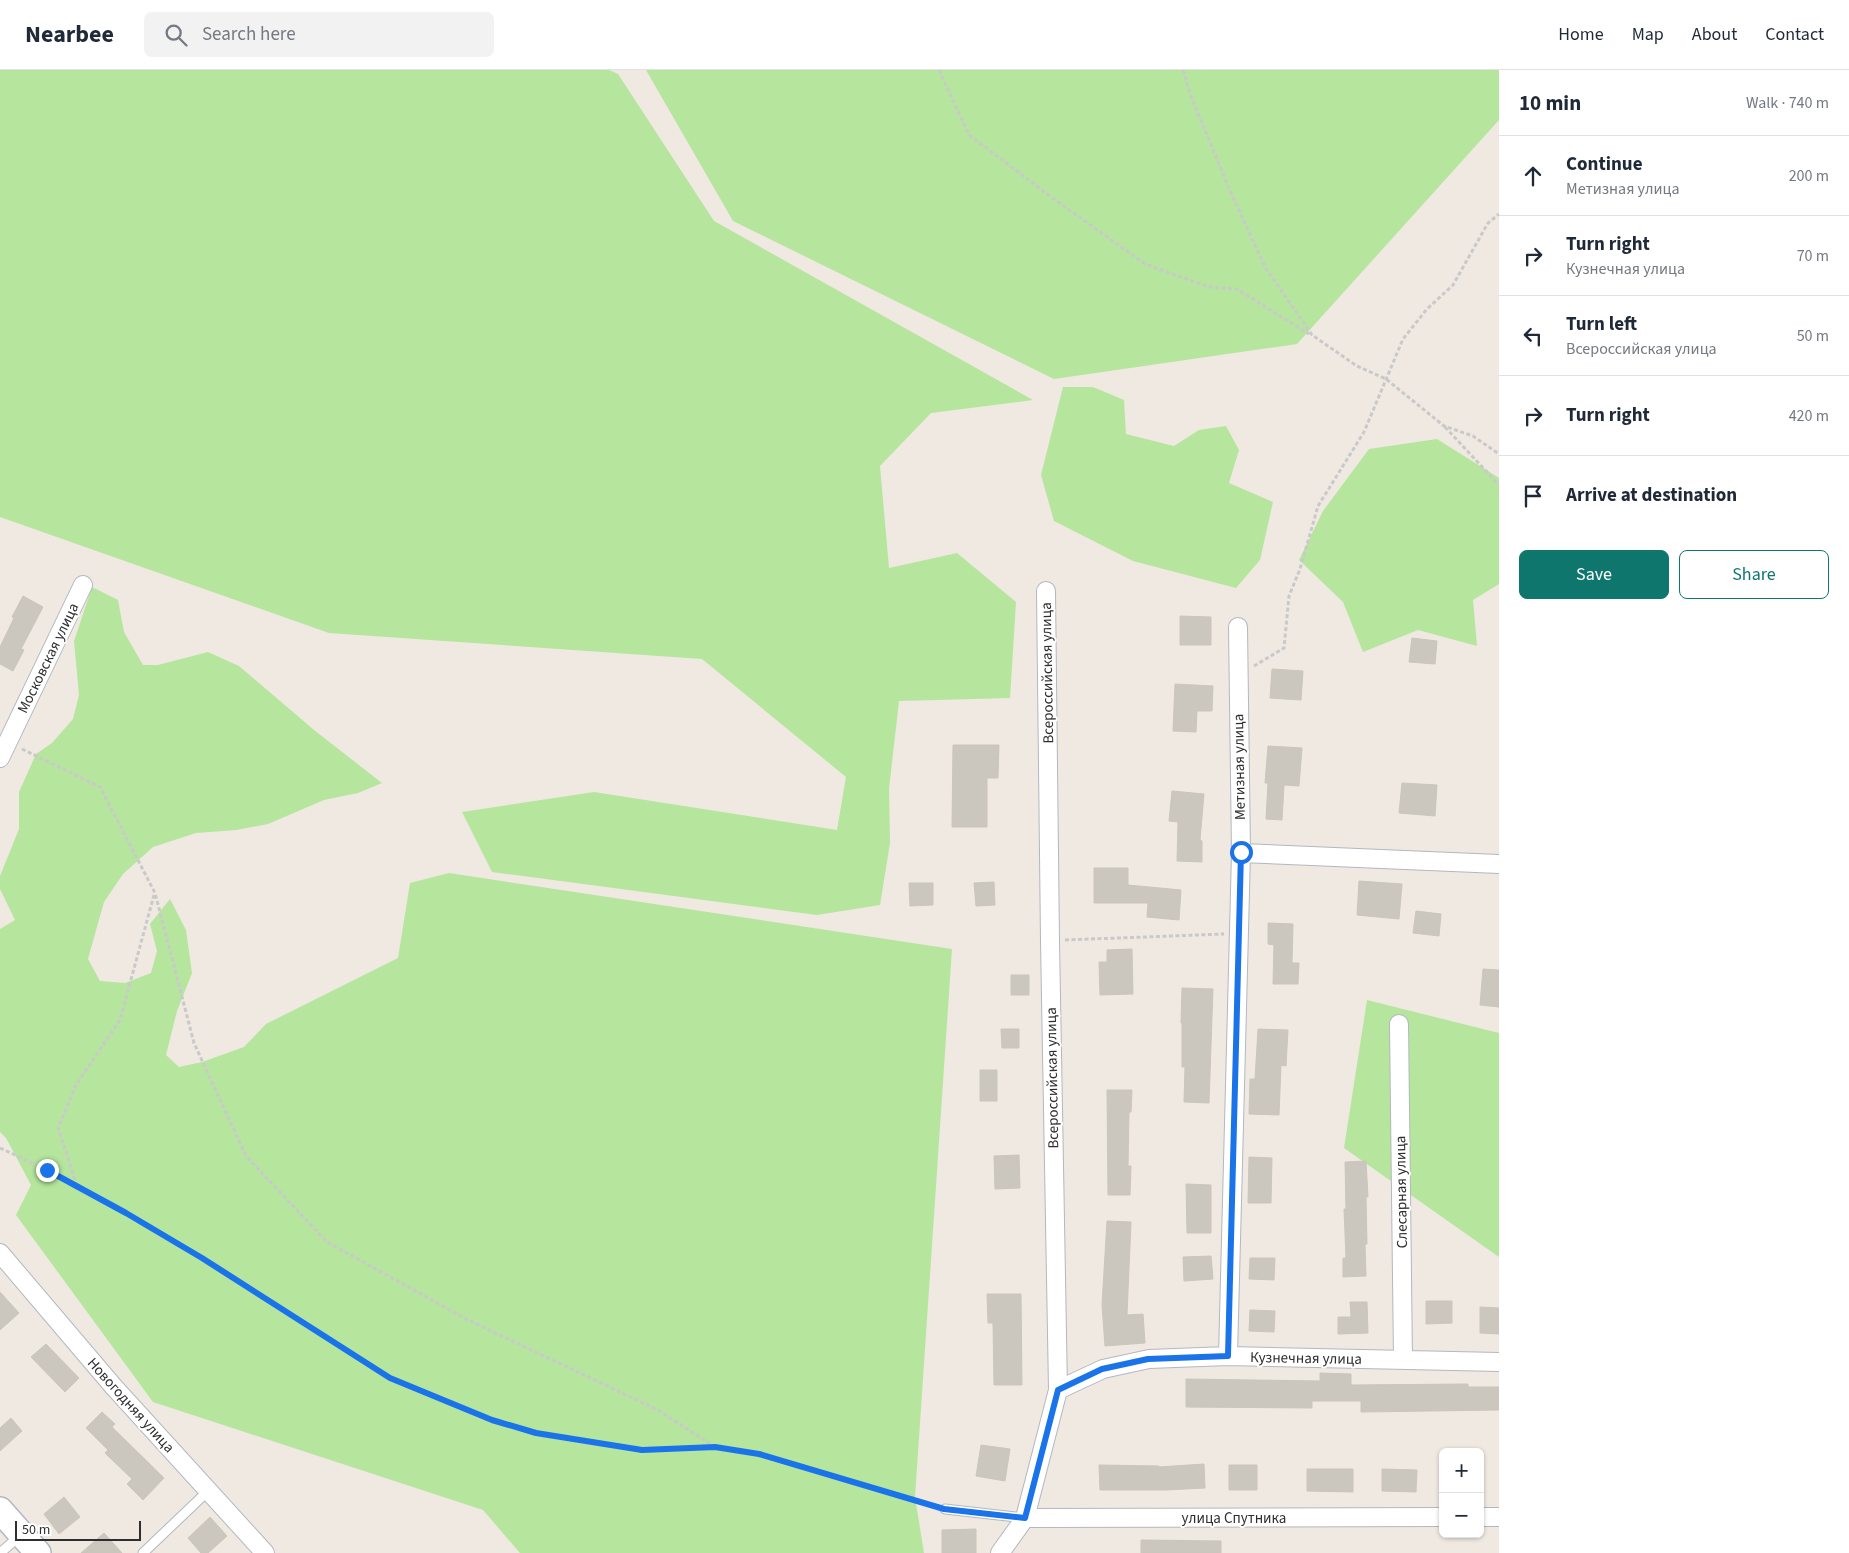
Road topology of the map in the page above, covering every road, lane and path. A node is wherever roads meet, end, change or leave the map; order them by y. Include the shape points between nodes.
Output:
1 (939, 70) edge
2 (1183, 70) edge
3 (1499, 214) edge
4 (1312, 335) junction
5 (1386, 379) junction
6 (1444, 426) junction
7 (1499, 454) edge
8 (1499, 486) edge
9 (83, 585) dead end
10 (1046, 591) dead end
11 (1238, 627) dead end
12 (1237, 668) junction
13 (4, 740) edge
14 (0, 758) edge
15 (1241, 852) junction
16 (1499, 864) edge
17 (155, 893) junction
18 (1239, 933) junction
19 (1050, 941) junction
20 (1399, 1024) dead end
21 (0, 1148) edge
22 (77, 1187) junction
23 (0, 1253) edge
24 (1228, 1356) junction
25 (1403, 1360) junction
26 (1499, 1362) edge
27 (1058, 1390) junction
28 (715, 1447) junction
29 (208, 1491) junction
30 (944, 1509) joint
31 (0, 1510) edge
32 (1439, 1517) edge
33 (1484, 1517) edge
34 (1499, 1517) edge
35 (1025, 1518) junction
36 (22, 1534) junction
37 (0, 1553) edge
38 (38, 1553) edge
39 (143, 1553) edge
40 (265, 1553) edge
41 (1000, 1553) edge

1 - 4 path via 969,135 1145,264 1209,287 1237,289
2 - 4 path via 1228,186 1265,267
3 - 5 path via 1488,222 1453,285 1427,309 1403,339
4 - 5 path via 1357,366
5 - 6 path
5 - 12 path via 1364,432 1318,506 1289,596 1284,648 1256,666
6 - 7 path via 1473,436
6 - 8 path
9 - 13 street, Московская улица
10 - 19 street, Всероссийская улица
11 - 12 street, Метизная улица
12 - 15 street, Метизная улица
13 - 14 street, Московская улица
13 - 17 path via 100,787
15 - 16 street
15 - 18 street, Метизная улица
17 - 22 path via 120,1020 76,1085 58,1128
17 - 28 path via 194,1043 246,1156 328,1242 468,1320 658,1410
18 - 19 path
18 - 24 street, Метизная улица
19 - 27 street, Всероссийская улица
20 - 25 street, Слесарная улица
21 - 22 path
22 - 28 path via 202,1258 390,1378 492,1420 536,1433 642,1450
23 - 29 street, Новогодняя улица
24 - 25 street, Кузнечная улица
24 - 27 street, Кузнечная улица via 1148,1359 1102,1369
25 - 26 street, Кузнечная улица
27 - 35 street, Всероссийская улица
28 - 30 path via 759,1454
29 - 39 lane
29 - 40 street, Новогодняя улица
30 - 35 lane
31 - 36 street
32 - 35 street, улица Спутника
33 - 34 street
35 - 41 street, Всероссийская улица
36 - 37 lane
36 - 38 street

